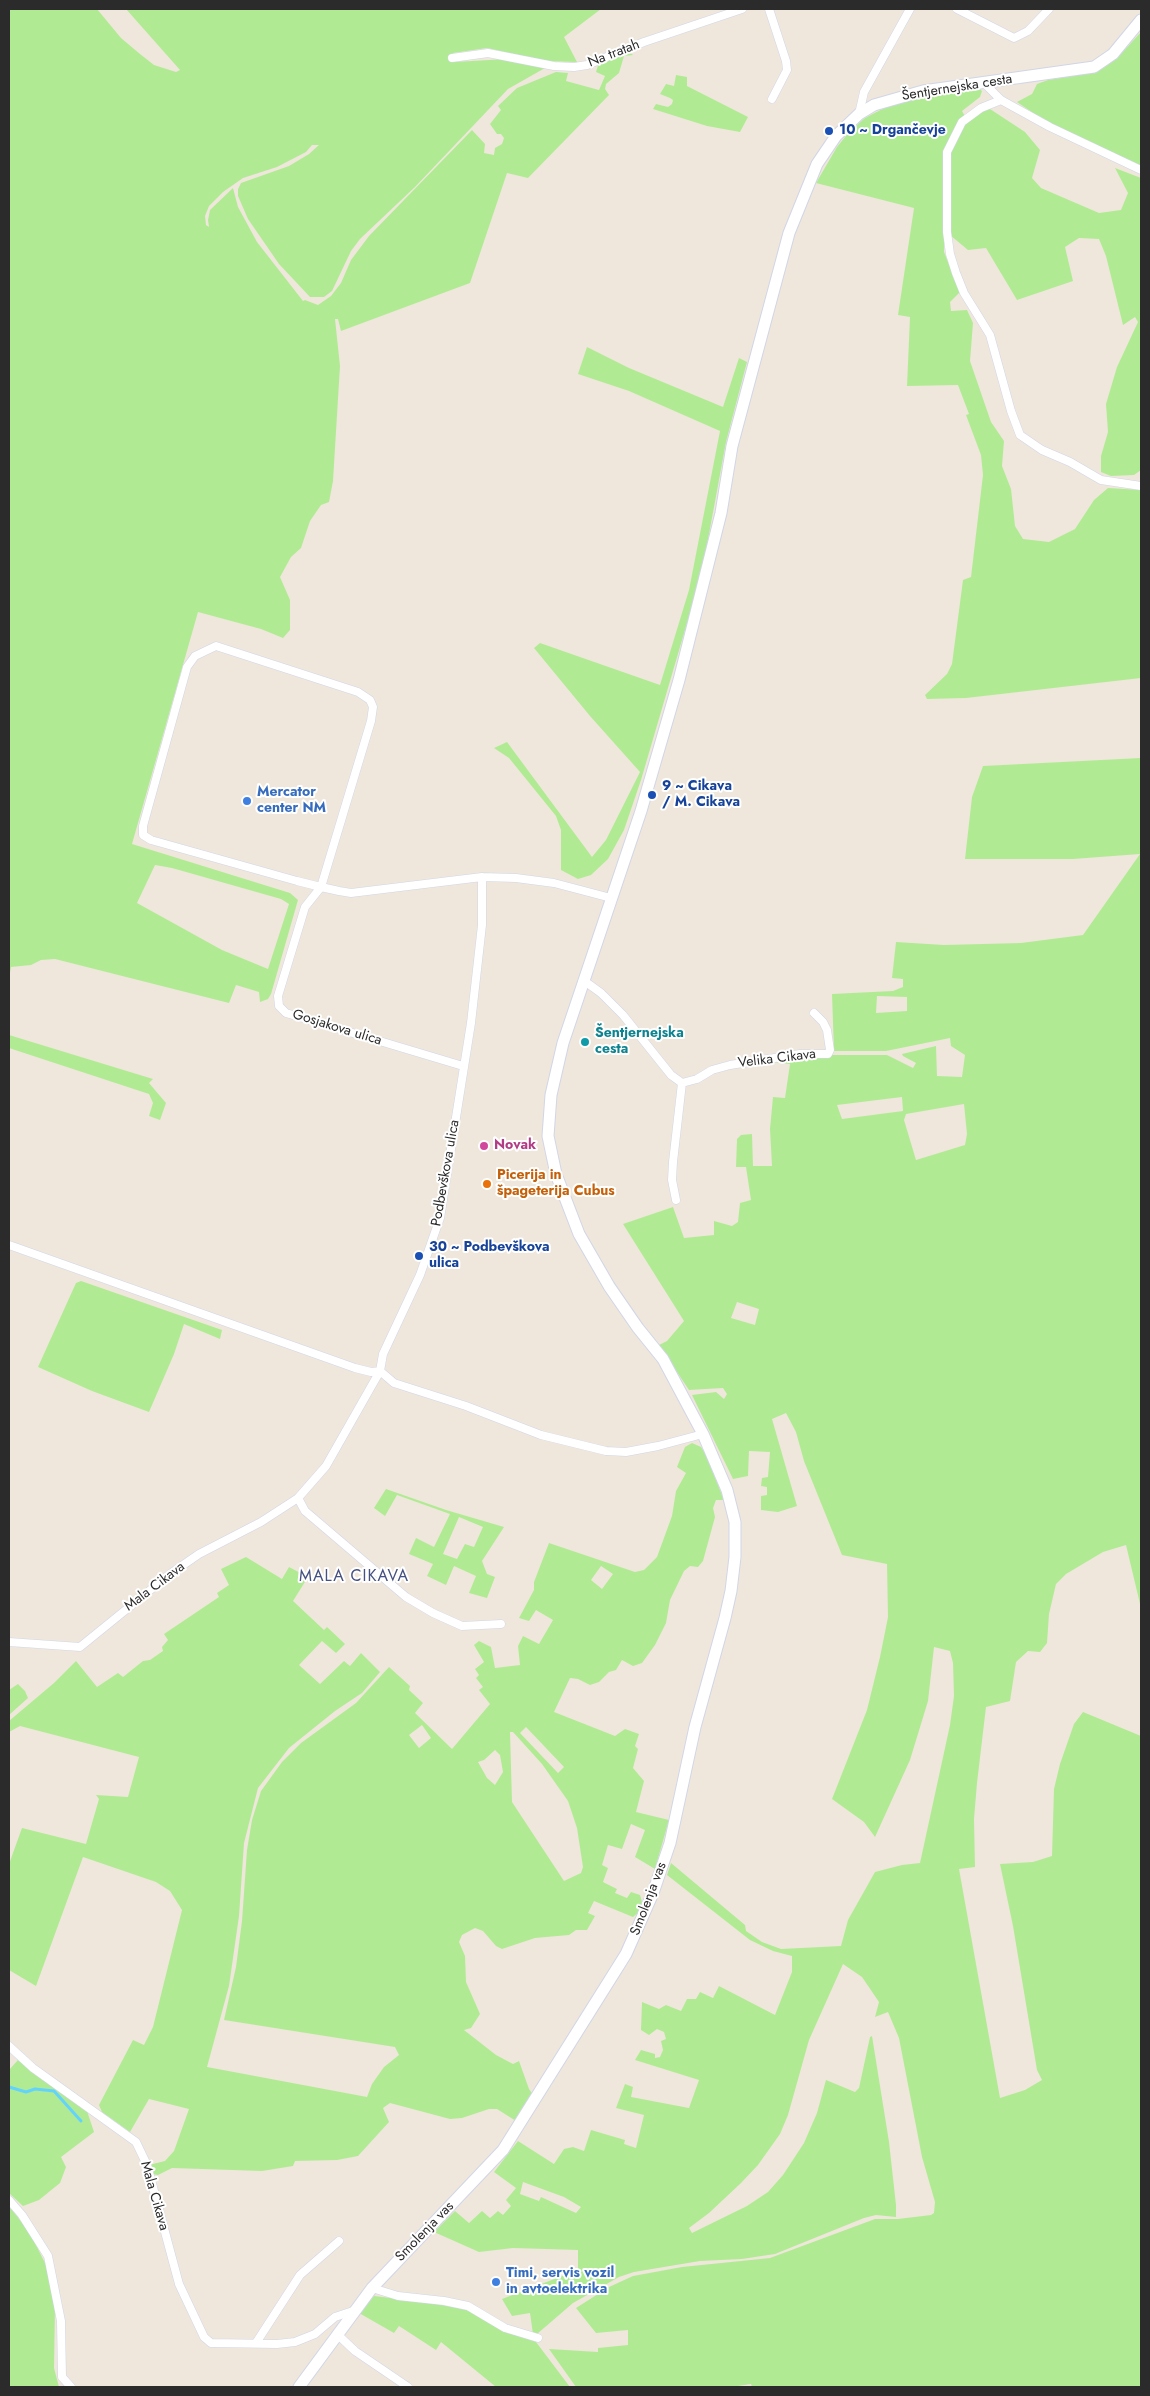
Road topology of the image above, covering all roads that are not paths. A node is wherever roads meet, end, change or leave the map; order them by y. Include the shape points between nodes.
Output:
1 (742, 9) edge
2 (769, 9) edge
3 (910, 9) edge
4 (958, 9) edge
5 (1049, 9) edge
6 (1141, 20) edge
7 (452, 58) dead end
8 (983, 82) junction
9 (772, 99) dead end
10 (1001, 100) junction
11 (859, 114) junction
12 (1141, 170) edge
13 (1141, 486) edge
14 (482, 877) junction
15 (321, 887) junction
16 (611, 898) junction
17 (583, 980) junction
18 (814, 1013) dead end
19 (463, 1066) junction
20 (682, 1083) junction
21 (676, 1200) dead end
22 (9, 1245) edge
23 (380, 1371) junction
24 (703, 1434) junction
25 (298, 1498) junction
26 (501, 1624) dead end
27 (9, 1642) edge
28 (9, 2046) edge
29 (9, 2200) edge
30 (339, 2241) dead end
31 (372, 2288) junction
32 (353, 2311) junction
33 (195, 2315) joint
34 (337, 2334) junction
35 (538, 2338) dead end
36 (256, 2343) junction
37 (71, 2387) edge
38 (299, 2387) edge
39 (408, 2387) edge

1 - 7 street, Na tratah via 587,65 554,66 488,53
2 - 9 street via 787,70
3 - 11 street via 864,92
4 - 5 street via 1014,38 1028,31
6 - 8 main road, Šentjernejska cesta via 1113,54 1094,67
8 - 10 street
8 - 11 main road, Šentjernejska cesta via 890,100
10 - 12 street via 1050,128
10 - 13 street via 981,108 962,122 947,152 947,232 956,273 964,293 990,335 1020,435 1101,480
11 - 16 main road, Šentjernejska cesta via 824,153 802,198 780,262 732,446 721,513 679,680 641,811
14 - 15 street via 351,893
14 - 16 street via 554,883
14 - 19 street, Podbevškova ulica via 482,926
15 - 15 street via 371,721 373,707 370,700 358,692 216,646 195,656 187,667 143,835
15 - 19 street, Gosjakova ulica via 305,907 278,996 278,1006 286,1013
16 - 17 main road
17 - 20 street via 623,1015 671,1075
17 - 24 main road via 563,1043 552,1095 548,1136 556,1174 579,1234 594,1262 662,1360
18 - 20 street, Velika Cikava via 826,1030 828,1054 800,1054 730,1065
19 - 23 street, Podbevškova ulica via 440,1218 424,1266 383,1354
20 - 21 street via 672,1180
22 - 23 street via 355,1368
23 - 24 street via 394,1383 541,1435 606,1450 626,1452
23 - 25 street, Mala Cikava via 326,1466
24 - 31 main road, Smolenja vas via 727,1490 735,1522 735,1557 731,1591 695,1727 670,1843 653,1893 626,1954 511,2140 485,2172
25 - 26 street via 305,1510 406,1596 433,1613 462,1626
25 - 27 street, Mala Cikava via 177,1569 80,1647
28 - 33 street, Mala Cikava via 33,2068 136,2142 147,2165 177,2276
29 - 37 street via 48,2256 61,2321 62,2377
30 - 36 street via 300,2275
31 - 32 main road, Smolenja vas
31 - 35 street via 398,2296 468,2306 505,2328
32 - 34 main road, Smolenja vas
32 - 36 street, Smolenja vas via 335,2317 307,2339 277,2344
33 - 36 street, Smolenja vas via 210,2344
34 - 38 main road, Smolenja vas
34 - 39 street via 355,2351

